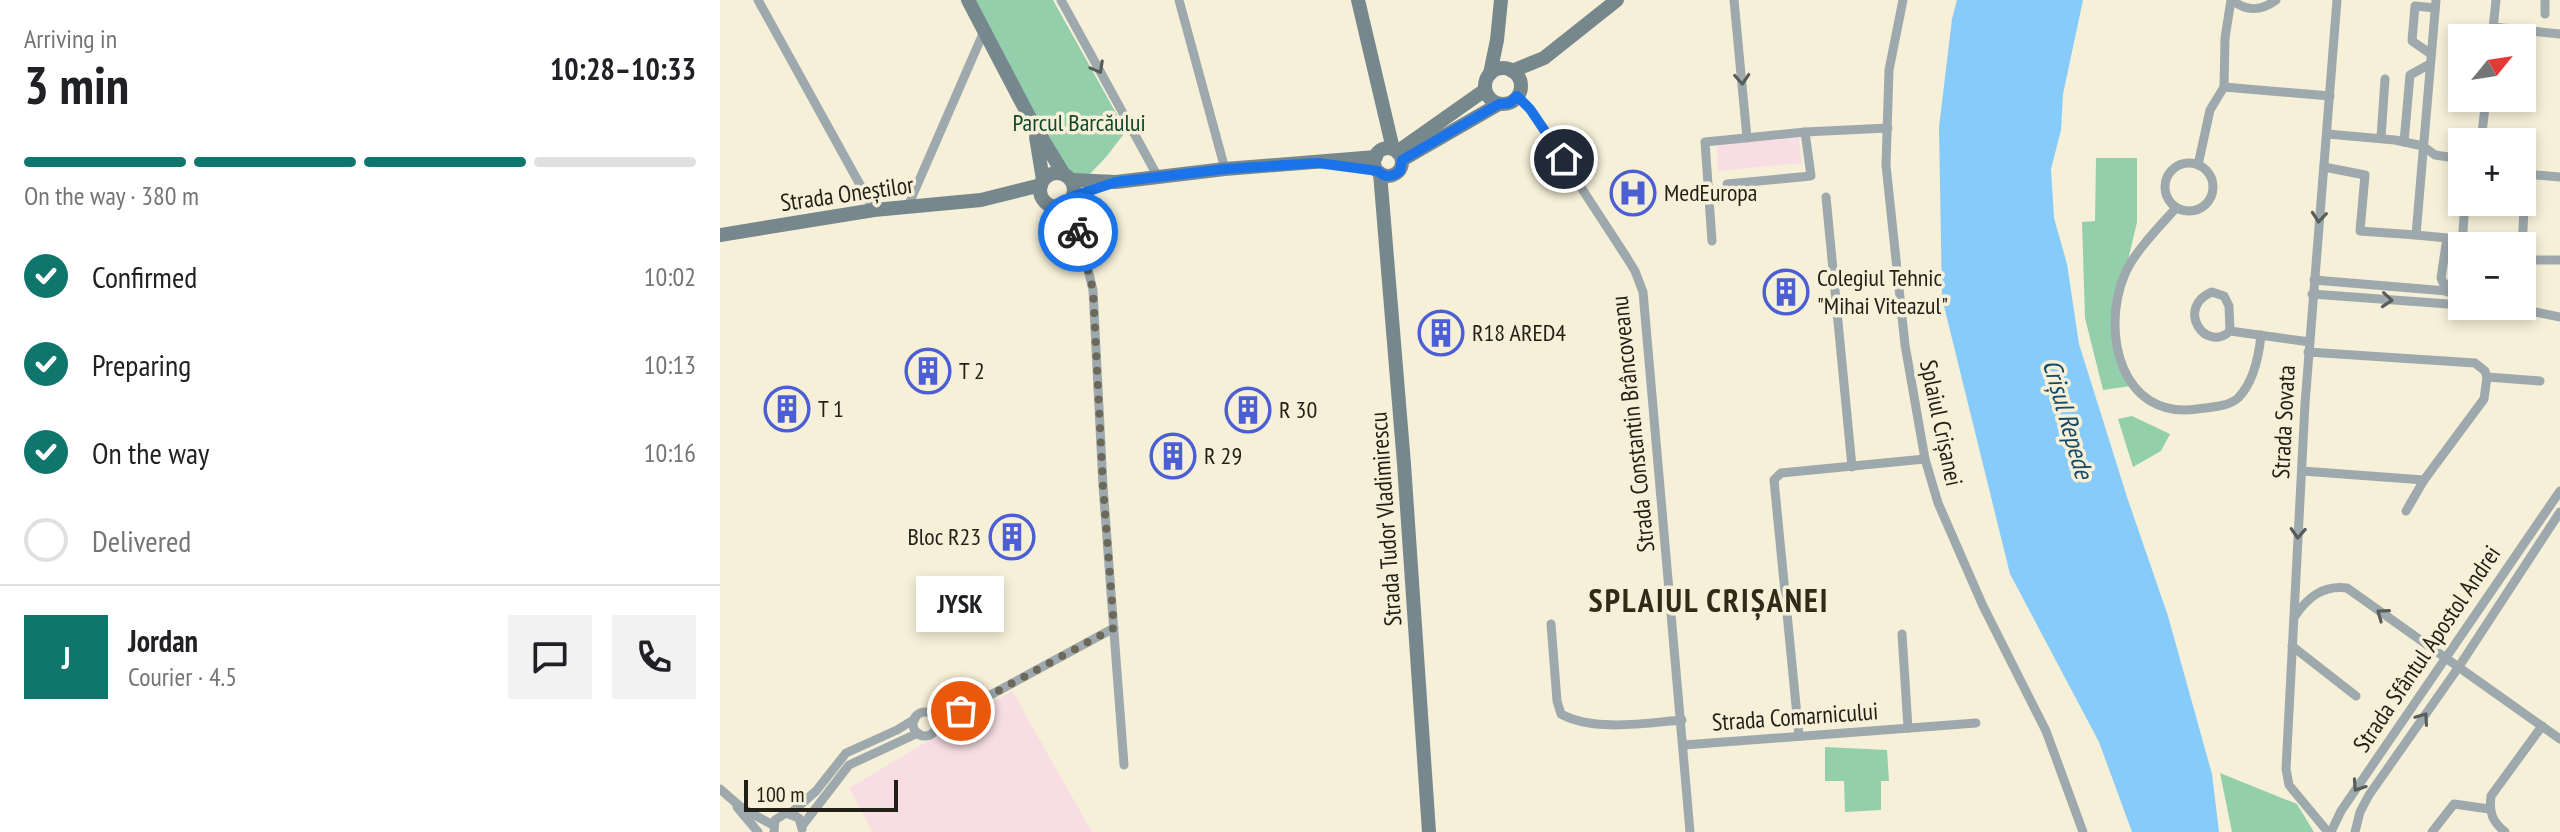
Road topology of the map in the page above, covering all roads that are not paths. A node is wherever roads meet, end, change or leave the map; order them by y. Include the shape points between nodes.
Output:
1 (758, 0) edge
2 (968, 0) edge
3 (1061, 0) edge
4 (1179, 0) edge
5 (1358, 0) edge
6 (1501, 0) edge
7 (1617, 0) edge
8 (1734, 0) edge
9 (1903, 0) edge
10 (2232, 0) edge
11 (2276, 0) edge
12 (2337, 0) edge
13 (2496, 0) edge
14 (2545, 0) edge
15 (2436, 4) edge
16 (2545, 14) dead end
17 (2493, 24) edge
18 (985, 29) junction
19 (2536, 31) edge
20 (2560, 34) edge
21 (1497, 40) junction
22 (1544, 58) junction
23 (2431, 59) junction
24 (1511, 71) junction
25 (1490, 74) junction
26 (2385, 79) dead end
27 (2224, 87) junction
28 (1485, 90) junction
29 (1518, 94) junction
30 (2330, 96) junction
31 (1499, 104) junction
32 (1032, 122) junction
33 (1888, 128) junction
34 (1805, 132) junction
35 (2327, 134) junction
36 (1747, 138) junction
37 (2381, 138) junction
38 (2404, 142) junction
39 (2423, 146) junction
40 (2448, 157) edge
41 (1388, 160) junction
42 (2198, 165) junction
43 (2324, 167) junction
44 (1225, 169) junction
45 (2536, 175) edge
46 (1067, 177) junction
47 (1158, 177) junction
48 (2560, 177) edge
49 (1042, 182) junction
50 (1116, 182) junction
51 (1727, 184) dead end
52 (1826, 197) dead end
53 (1072, 199) junction
54 (981, 200) junction
55 (1049, 204) junction
56 (908, 206) junction
57 (2176, 208) junction
58 (874, 210) junction
59 (720, 235) edge
60 (2416, 235) junction
61 (1712, 241) dead end
62 (2536, 260) edge
63 (2560, 260) edge
64 (1088, 266) junction
65 (2314, 280) junction
66 (2447, 291) junction
67 (2312, 294) junction
68 (2447, 304) joint
69 (2536, 312) edge
70 (2560, 317) edge
71 (2230, 331) junction
72 (2261, 335) junction
73 (2309, 347) junction
74 (2487, 377) junction
75 (2540, 381) dead end
76 (1925, 459) junction
77 (1852, 467) junction
78 (2302, 471) junction
79 (2424, 480) junction
80 (2560, 491) edge
81 (2406, 511) dead end
82 (2560, 512) edge
83 (2294, 617) junction
84 (1551, 624) dead end
85 (1114, 628) junction
86 (1902, 634) dead end
87 (2292, 646) junction
88 (2444, 659) junction
89 (2458, 668) junction
90 (2356, 696) dead end
91 (961, 711) junction
92 (931, 713) junction
93 (915, 719) junction
94 (1682, 720) junction
95 (1976, 723) dead end
96 (937, 726) junction
97 (2542, 726) junction
98 (1908, 728) junction
99 (918, 733) junction
100 (1799, 736) junction
101 (2560, 739) edge
102 (1684, 745) junction
103 (1124, 765) dead end
104 (720, 789) edge
105 (733, 801) junction
106 (2489, 809) junction
107 (791, 813) junction
108 (775, 824) edge
109 (802, 829) edge
110 (2082, 830) edge
111 (2503, 831) edge
112 (758, 832) edge
113 (1429, 832) edge
114 (1690, 832) edge
115 (2330, 832) edge
116 (2355, 832) edge
117 (2432, 832) edge

1 - 58 street
2 - 18 street
3 -> 47 street
4 - 44 street
5 - 41 street, Strada Tudor Vladimirescu
6 - 21 street
7 - 22 street
8 -> 36 street
9 - 33 street, Splaiul Crișanei via 1889,70
10 - 11 street via 2258,9
10 - 27 street
12 - 30 street, Strada Sovata
13 - 17 street
14 - 16 street
15 - 23 street
15 - 23 street via 2415,6 2412,41
18 - 32 street
18 - 56 street
19 - 20 street
21 - 24 street
21 - 25 street
22 - 24 street
22 - 29 street
23 - 38 street via 2410,75
23 - 39 street
24 - 25 street
24 - 29 street via 1519,80
25 - 28 street
26 - 37 street
27 - 30 street
27 - 42 street via 2210,110
28 - 31 street
28 - 41 street
29 - 31 street via 1510,103
29 - 94 street, Strada Constantin Brâncoveanu via 1627,258 1643,292
30 - 35 street, Strada Sovata
31 - 41 street
32 - 46 street
32 - 49 street
33 - 34 street
33 - 76 street, Splaiul Crișanei via 1886,165 1905,345
34 - 36 street
34 - 51 street via 1811,176
35 - 37 street
35 - 43 street, Strada Sovata
36 - 61 street via 1705,142
37 - 38 street
38 - 39 street
39 - 40 street
39 - 60 street
41 - 44 street
41 - 113 street, Strada Tudor Vladimirescu via 1384,203
42 - 57 street via 2178,166 2169,174 2167,197
42 - 57 street via 2212,182 2207,203 2198,210
43 - 60 street via 2365,175 2360,231
43 -> 65 street, Strada Sovata
44 - 47 street
45 - 48 street
46 - 49 street via 1052,173
46 - 50 street
46 - 53 street via 1075,188
47 - 50 street
49 - 54 street, Strada Oneștilor
49 - 55 street via 1040,191
50 - 53 street
52 - 77 street
53 - 55 street via 1060,207
53 - 64 street
54 - 55 street, Strada Oneștilor
54 - 56 street, Strada Oneștilor
55 - 64 street
56 - 58 street, Strada Oneștilor
57 - 72 street via 2125,273 2118,296 2116,335 2131,386 2153,402 2181,411 2226,404 2246,387
58 - 59 street, Strada Oneștilor
60 - 66 street via 2447,238 2441,278
62 - 63 street
64 - 85 street
65 - 66 street
65 - 67 street, Strada Sovata
66 - 68 street
67 -> 68 street
67 - 73 street, Strada Sovata
69 - 70 street
71 - 71 street via 2226,298 2205,295 2195,310 2198,328 2217,337
71 - 72 street
72 - 73 street
73 - 74 street via 2475,363
73 - 78 street, Strada Sovata
74 - 75 street
74 - 79 street via 2484,399
76 - 77 street
76 - 110 street, Splaiul Crișanei via 1938,503 1983,606 2046,731
77 - 100 street via 1781,473 1774,480
78 - 79 street
78 -> 83 street, Strada Sovata
79 - 81 street
80 - 88 street, Strada Sfântul Apostol Andrei
82 - 89 street, Strada Sfântul Apostol Andrei
83 - 87 street, Strada Sovata
88 -> 83 street via 2347,588 2315,594
84 - 94 street via 1561,714 1622,726
85 - 91 street
85 - 103 street
86 - 98 street, Strada Comarnicului
87 - 90 street
87 - 115 street, Strada Sovata via 2289,785
88 - 89 street
88 -> 115 street, Strada Sfântul Apostol Andrei
89 - 97 street
116 -> 89 street, Strada Sfântul Apostol Andrei via 2369,795
91 - 92 street
91 - 96 street
92 - 93 street
92 - 96 street
93 - 99 street
93 - 107 street via 846,753
94 - 102 street, Strada Constantin Brâncoveanu
95 - 98 street, Strada Comarnicului
96 - 99 street via 929,735
97 - 101 street
97 - 106 street via 2491,796
98 - 100 street, Strada Comarnicului
99 - 109 street via 849,765
100 - 102 street, Strada Comarnicului
102 - 114 street, Strada Constantin Brâncoveanu
104 - 105 street
105 - 108 street
105 - 112 street
106 - 111 street
106 - 117 street via 2454,804
107 - 108 street
107 - 109 street

